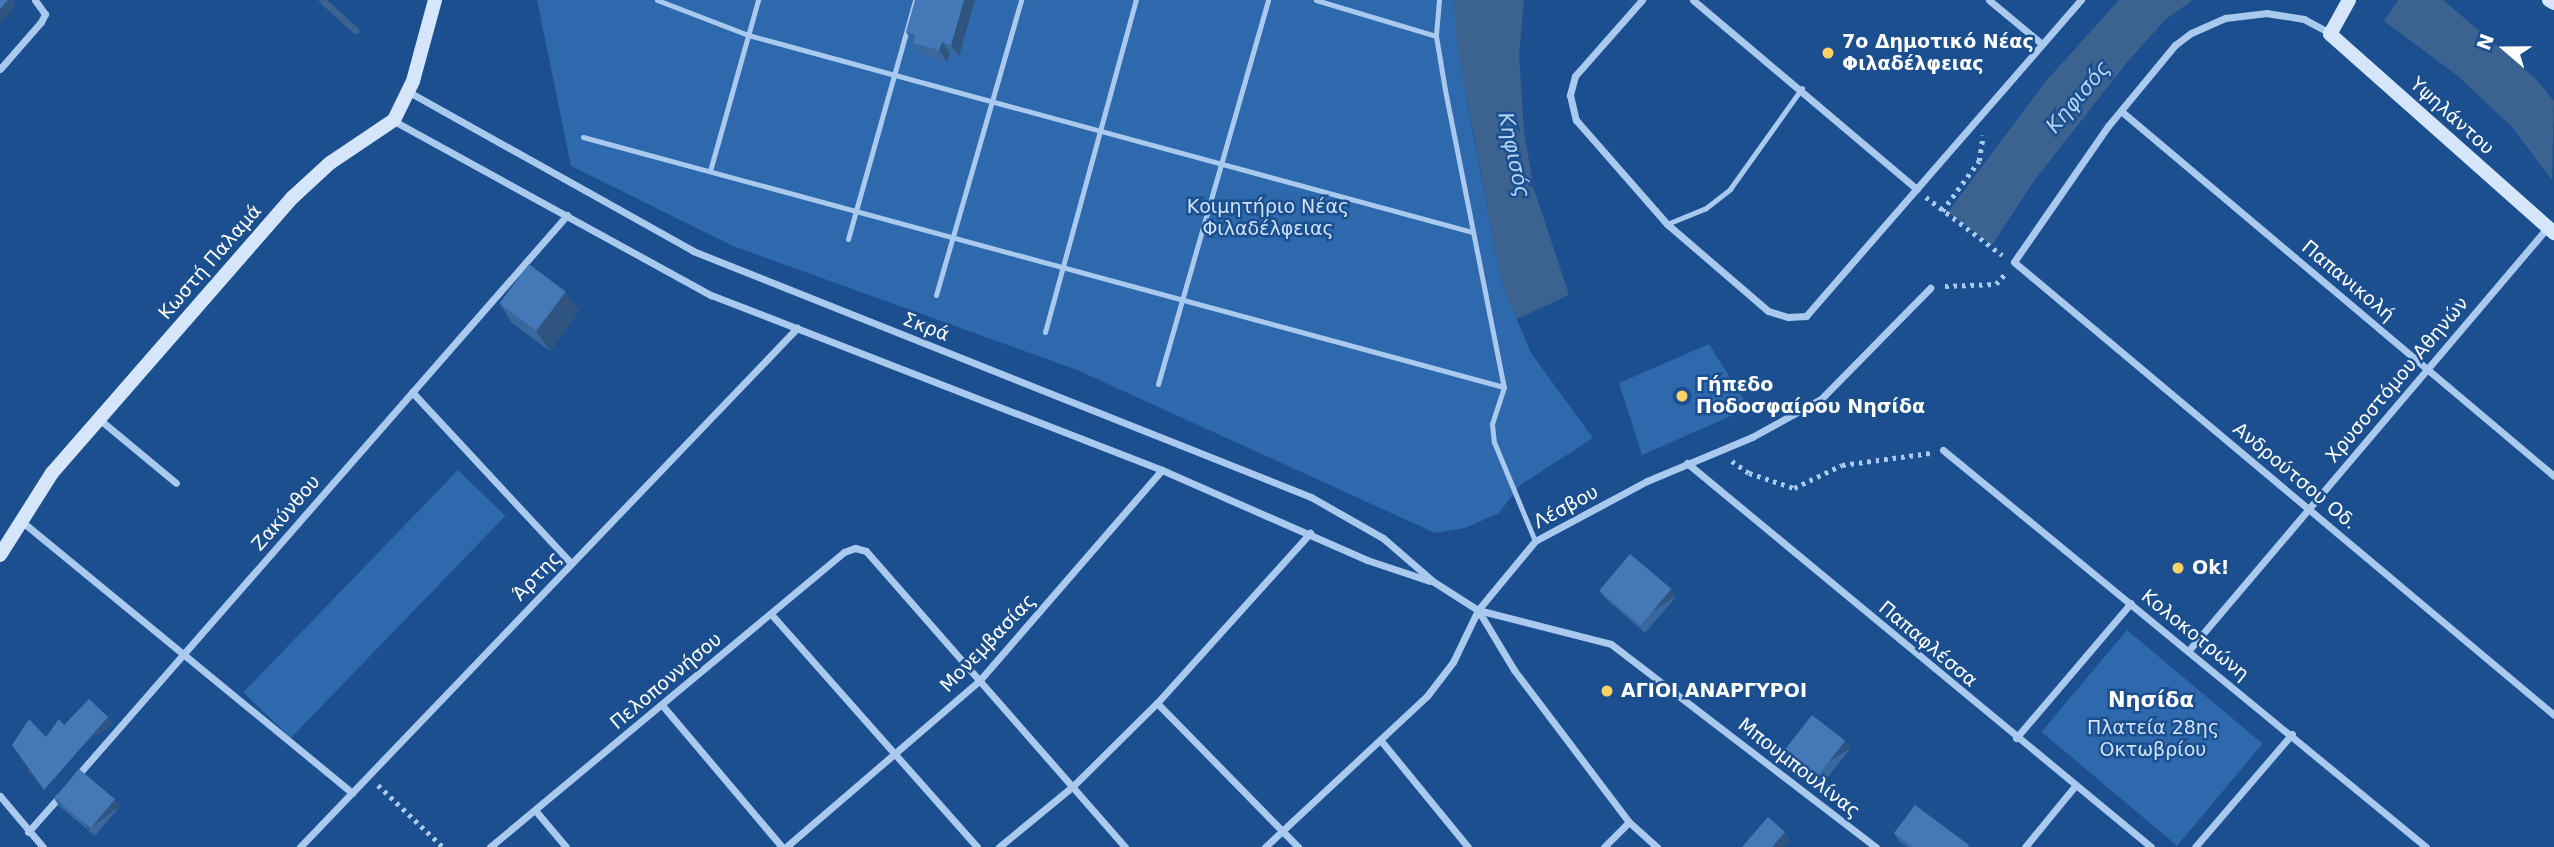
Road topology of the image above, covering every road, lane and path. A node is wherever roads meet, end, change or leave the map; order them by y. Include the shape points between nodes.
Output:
1 (35, 0) edge
2 (435, 0) edge
3 (657, 0) edge
4 (758, 0) edge
5 (915, 0) edge
6 (1021, 0) edge
7 (1136, 0) edge
8 (1268, 0) edge
9 (1317, 0) edge
10 (1439, 0) edge
11 (1642, 0) edge
12 (1693, 0) edge
13 (1989, 0) edge
14 (2081, 0) edge
15 (2549, 0) edge
16 (2348, 3) edge
17 (2554, 3) edge
18 (748, 34) junction
19 (2330, 34) junction
20 (1436, 36) junction
21 (2042, 44) junction
22 (0, 69) edge
23 (895, 71) junction
24 (1802, 88) junction
25 (409, 92) junction
26 (991, 100) junction
27 (2121, 111) junction
28 (1983, 113) junction
29 (394, 120) junction
30 (1100, 131) junction
31 (583, 137) dead end
32 (1222, 163) junction
33 (710, 171) junction
34 (1917, 189) junction
35 (856, 211) junction
36 (1944, 213) junction
37 (567, 215) junction
38 (1667, 224) junction
39 (2551, 230) edge
40 (1472, 232) junction
41 (953, 237) junction
42 (848, 239) dead end
43 (1988, 247) dead end
44 (2014, 262) junction
45 (1063, 267) junction
46 (1930, 288) joint
47 (936, 295) dead end
48 (1182, 299) junction
49 (797, 327) junction
50 (1045, 332) dead end
51 (2427, 369) junction
52 (1158, 384) dead end
53 (1504, 387) junction
54 (412, 392) junction
55 (99, 419) junction
56 (1943, 450) joint
57 (1720, 452) junction
58 (1687, 463) junction
59 (1162, 470) junction
60 (2554, 476) edge
61 (176, 483) dead end
62 (2309, 509) junction
63 (20, 520) junction
64 (1310, 533) junction
65 (1535, 541) junction
66 (0, 555) edge
67 (571, 563) junction
68 (1434, 582) junction
69 (2131, 603) junction
70 (1478, 610) junction
71 (771, 614) junction
72 (2189, 650) junction
73 (182, 655) junction
74 (979, 681) junction
75 (1157, 703) junction
76 (662, 705) junction
77 (2554, 715) edge
78 (2292, 734) junction
79 (2016, 738) junction
80 (1382, 742) junction
81 (896, 752) junction
82 (368, 776) junction
83 (74, 780) edge
84 (1073, 786) junction
85 (2075, 786) junction
86 (64, 790) edge
87 (352, 793) junction
88 (0, 796) edge
89 (535, 810) junction
90 (1629, 822) junction
91 (28, 832) junction
92 (1284, 832) junction
93 (43, 847) edge
94 (300, 847) edge
95 (443, 847) edge
96 (490, 847) edge
97 (566, 847) edge
98 (784, 847) edge
99 (977, 847) edge
100 (999, 847) edge
101 (1125, 847) edge
102 (1265, 847) edge
103 (1298, 847) edge
104 (1468, 847) edge
105 (1604, 847) edge
106 (1657, 847) edge
107 (1876, 847) edge
108 (2025, 847) edge
109 (2151, 847) edge
110 (2196, 847) edge
111 (2426, 847) edge

1 - 22 street via 45,14
2 - 25 street, Κωστή Παλαμά
3 - 18 lane
4 - 18 lane
5 - 23 lane
6 - 26 lane
7 - 30 lane
8 - 32 lane
9 - 20 lane
10 - 20 lane
11 - 38 street via 1575,76 1570,95 1576,120
12 - 24 street
13 - 21 street
14 - 21 street
15 - 17 street
16 - 19 street
18 - 23 lane
18 - 33 lane
19 - 27 street via 2285,14 2246,14 2208,24 2175,45
19 - 39 street, Υψηλάντου
20 - 40 lane
21 - 28 street
23 - 26 lane
23 - 35 lane
24 - 34 street
24 - 38 lane via 1730,188 1706,208
25 - 29 street, Κωστή Παλαμά
25 - 68 street, Σκρά via 721,265 1311,496 1383,538
26 - 30 lane
26 - 41 lane
27 - 44 street
27 - 51 street, Παπανικολή
28 - 34 street
28 - 36 path via 1985,145 1979,161
29 - 37 street, Σκρά
29 - 55 street, Κωστή Παλαμά via 330,163 293,197
30 - 32 lane
30 - 45 lane
31 - 33 lane
32 - 40 lane
32 - 48 lane
33 - 35 lane
34 - 36 path
34 - 38 street via 1806,316 1768,311
35 - 41 lane
35 - 42 lane
36 - 43 path
37 - 49 street, Σκρά via 711,295
37 - 54 street, Ζακύνθου
39 - 51 street, Χρυσοστόμου Αθηνών
40 - 53 lane
41 - 45 lane
41 - 47 lane
44 - 46 path via 1996,284
44 - 62 street, Ανδρούτσου Οδ.
45 - 48 lane
45 - 50 lane
46 - 57 street, Λέσβου via 1821,399
48 - 52 lane
48 - 53 lane
49 - 59 street, Σκρά
49 - 67 street, Άρτης
51 - 60 street, Παπανικολή
51 - 62 street, Χρυσοστόμου Αθηνών
53 - 65 lane via 1492,424 1494,442
54 - 67 street
54 - 73 street, Ζακύνθου
55 - 61 street
55 - 63 street, Κωστή Παλαμά
56 - 57 path via 1842,465 1794,488 1749,473
56 - 69 street, Κολοκοτρώνη
57 - 58 street, Λέσβου
58 - 65 street, Λέσβου
58 - 79 street, Παπαφλέσσα
59 - 64 street, Σκρά
59 - 74 street, Μονεμβασίας
62 - 72 street, Χρυσοστόμου Αθηνών
62 - 77 street, Ανδρούτσου Οδ.
63 - 66 street, Κωστή Παλαμά
63 - 73 street
64 - 68 street, Σκρά via 1367,560
64 - 75 street
65 - 70 street, Λέσβου
67 - 82 street, Άρτης
68 - 70 street, Σκρά
69 - 72 street, Κολοκοτρώνη
69 - 79 street
70 - 80 street, Λέσβου via 1453,662
70 - 90 street via 1514,670
70 - 107 street, Μπουμπουλίνας via 1611,644
71 - 74 street, Πελοποννήσου via 844,552 866,551
71 - 76 street, Πελοποννήσου
71 - 81 street
72 - 78 street, Κολοκοτρώνη
73 - 83 street, Ζακύνθου
73 - 87 street
74 - 81 street, Μονεμβασίας
74 - 84 street
75 - 84 street
75 - 92 street
76 - 89 street, Πελοποννήσου
76 - 98 street
78 - 110 street
78 - 111 street, Κολοκοτρώνη
79 - 85 street, Παπαφλέσσα
80 - 92 street, Λέσβου
80 - 104 street
81 - 98 street, Μονεμβασίας
81 - 99 street
82 - 87 street, Άρτης
82 - 95 path
84 - 100 street
84 - 101 street
85 - 108 street
85 - 109 street, Παπαφλέσσα
86 - 91 street
87 - 94 street, Άρτης
88 - 91 street
89 - 96 street, Πελοποννήσου
89 - 97 street
90 - 105 street
90 - 106 street
91 - 93 street
92 - 102 street, Λέσβου
92 - 103 street

